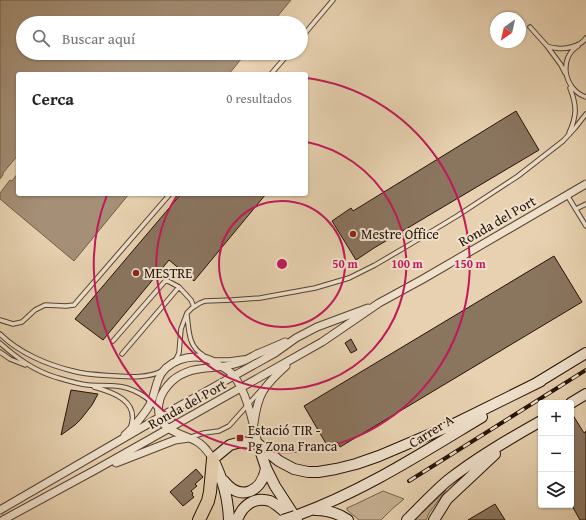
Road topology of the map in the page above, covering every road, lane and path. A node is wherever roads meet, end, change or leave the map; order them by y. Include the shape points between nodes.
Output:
1 (333, 0) edge
2 (530, 27) dead end
3 (308, 30) edge
4 (586, 38) edge
5 (584, 42) edge
6 (547, 46) junction
7 (283, 60) edge
8 (273, 72) edge
9 (565, 73) junction
10 (568, 82) junction
11 (586, 96) edge
12 (586, 114) edge
13 (563, 141) junction
14 (586, 184) edge
15 (567, 195) junction
16 (168, 196) edge
17 (586, 204) edge
18 (576, 209) junction
19 (586, 226) edge
20 (178, 287) junction
21 (379, 303) junction
22 (194, 307) junction
23 (187, 313) junction
24 (0, 320) edge
25 (0, 334) edge
26 (296, 338) junction
27 (113, 341) dead end
28 (0, 343) edge
29 (0, 352) edge
30 (586, 353) edge
31 (122, 354) dead end
32 (256, 355) junction
33 (294, 358) junction
34 (210, 359) junction
35 (173, 363) junction
36 (32, 367) junction
37 (222, 367) junction
38 (165, 369) junction
39 (233, 375) junction
40 (272, 379) junction
41 (541, 381) junction
42 (88, 385) junction
43 (241, 388) junction
44 (586, 394) edge
45 (574, 401) edge
46 (151, 402) junction
47 (248, 406) junction
48 (159, 414) junction
49 (538, 422) edge
50 (253, 425) junction
51 (169, 429) junction
52 (129, 430) junction
53 (516, 435) junction
54 (189, 438) junction
55 (258, 444) junction
56 (112, 445) junction
57 (213, 459) junction
58 (266, 468) junction
59 (97, 469) junction
60 (222, 477) junction
61 (0, 510) edge
62 (313, 510) junction
63 (3, 520) edge
64 (199, 520) edge
65 (229, 520) edge
66 (237, 520) edge
67 (283, 520) edge
68 (293, 520) edge
69 (297, 520) edge
70 (348, 520) edge
71 (407, 520) edge
72 (434, 520) edge

1 - 3 lane
2 - 6 lane
4 - 5 lane
5 - 6 lane via 562,48
5 - 9 lane via 569,55
6 - 9 lane
7 - 8 lane
9 - 10 lane
10 - 11 lane via 574,90
10 - 13 lane via 575,99 575,110 572,126
12 - 13 lane
13 - 22 lane via 518,176 457,216 349,278 315,288 260,298 205,301
14 - 15 street, Ronda del Port
15 - 18 lane
15 - 21 street, Ronda del Port
16 - 24 lane via 74,306 45,305 22,322 13,324
17 - 18 lane
18 - 19 lane
20 - 22 lane
20 - 27 lane via 166,280
20 - 31 lane
21 - 26 street, Ronda del Port
21 - 33 street, Ronda del Port
22 - 23 lane
23 - 34 lane via 190,340 197,352
23 - 35 lane via 181,329 179,353
25 - 38 lane via 33,356 51,365 75,372 135,377 151,375
26 - 32 street
26 - 39 street, Ronda del Port via 275,353
28 - 36 lane
29 - 36 lane via 10,359
30 - 41 main road, Carrer A
32 - 34 lane via 235,360
32 - 37 street via 244,362
33 - 40 street
33 - 43 street, Ronda del Port
34 - 35 street via 191,357
34 - 37 street
35 - 38 street
36 - 42 lane via 54,377
37 - 39 street
37 - 48 street via 190,370 171,382 160,398
38 - 46 street via 159,377
39 - 43 street
39 - 48 street, Ronda del Port
40 - 47 lane
40 - 50 street via 258,402
41 - 55 main road via 452,425 379,456 336,469 318,472 294,469
41 - 62 main road, Carrer A via 377,480
42 - 46 lane via 124,387
42 - 52 lane via 112,392 126,401 133,415
43 - 47 street
43 - 51 street, Ronda del Port
44 - 45 main road
46 - 48 lane
46 - 52 street
47 - 50 street
47 - 54 lane via 225,429
48 - 51 street via 163,424
48 - 56 street, Ronda del Port
49 - 53 main road
50 - 55 street
51 - 54 street
51 - 59 street, Ronda del Port
52 - 56 street
53 - 71 main road via 470,464
53 - 72 main road via 447,499
54 - 57 street via 203,446
54 - 59 street via 175,440
55 - 57 main road via 236,442
55 - 58 main road
56 - 61 street, Ronda del Port
57 - 60 main road
57 - 64 highway via 208,501
58 - 60 main road via 260,484 247,492 232,489
58 - 69 main road
59 - 63 street, Ronda del Port
60 - 65 main road
62 - 67 main road, Carrer A, bridge
62 - 70 main road via 326,510
66 - 68 main road via 248,504 264,500 276,505

